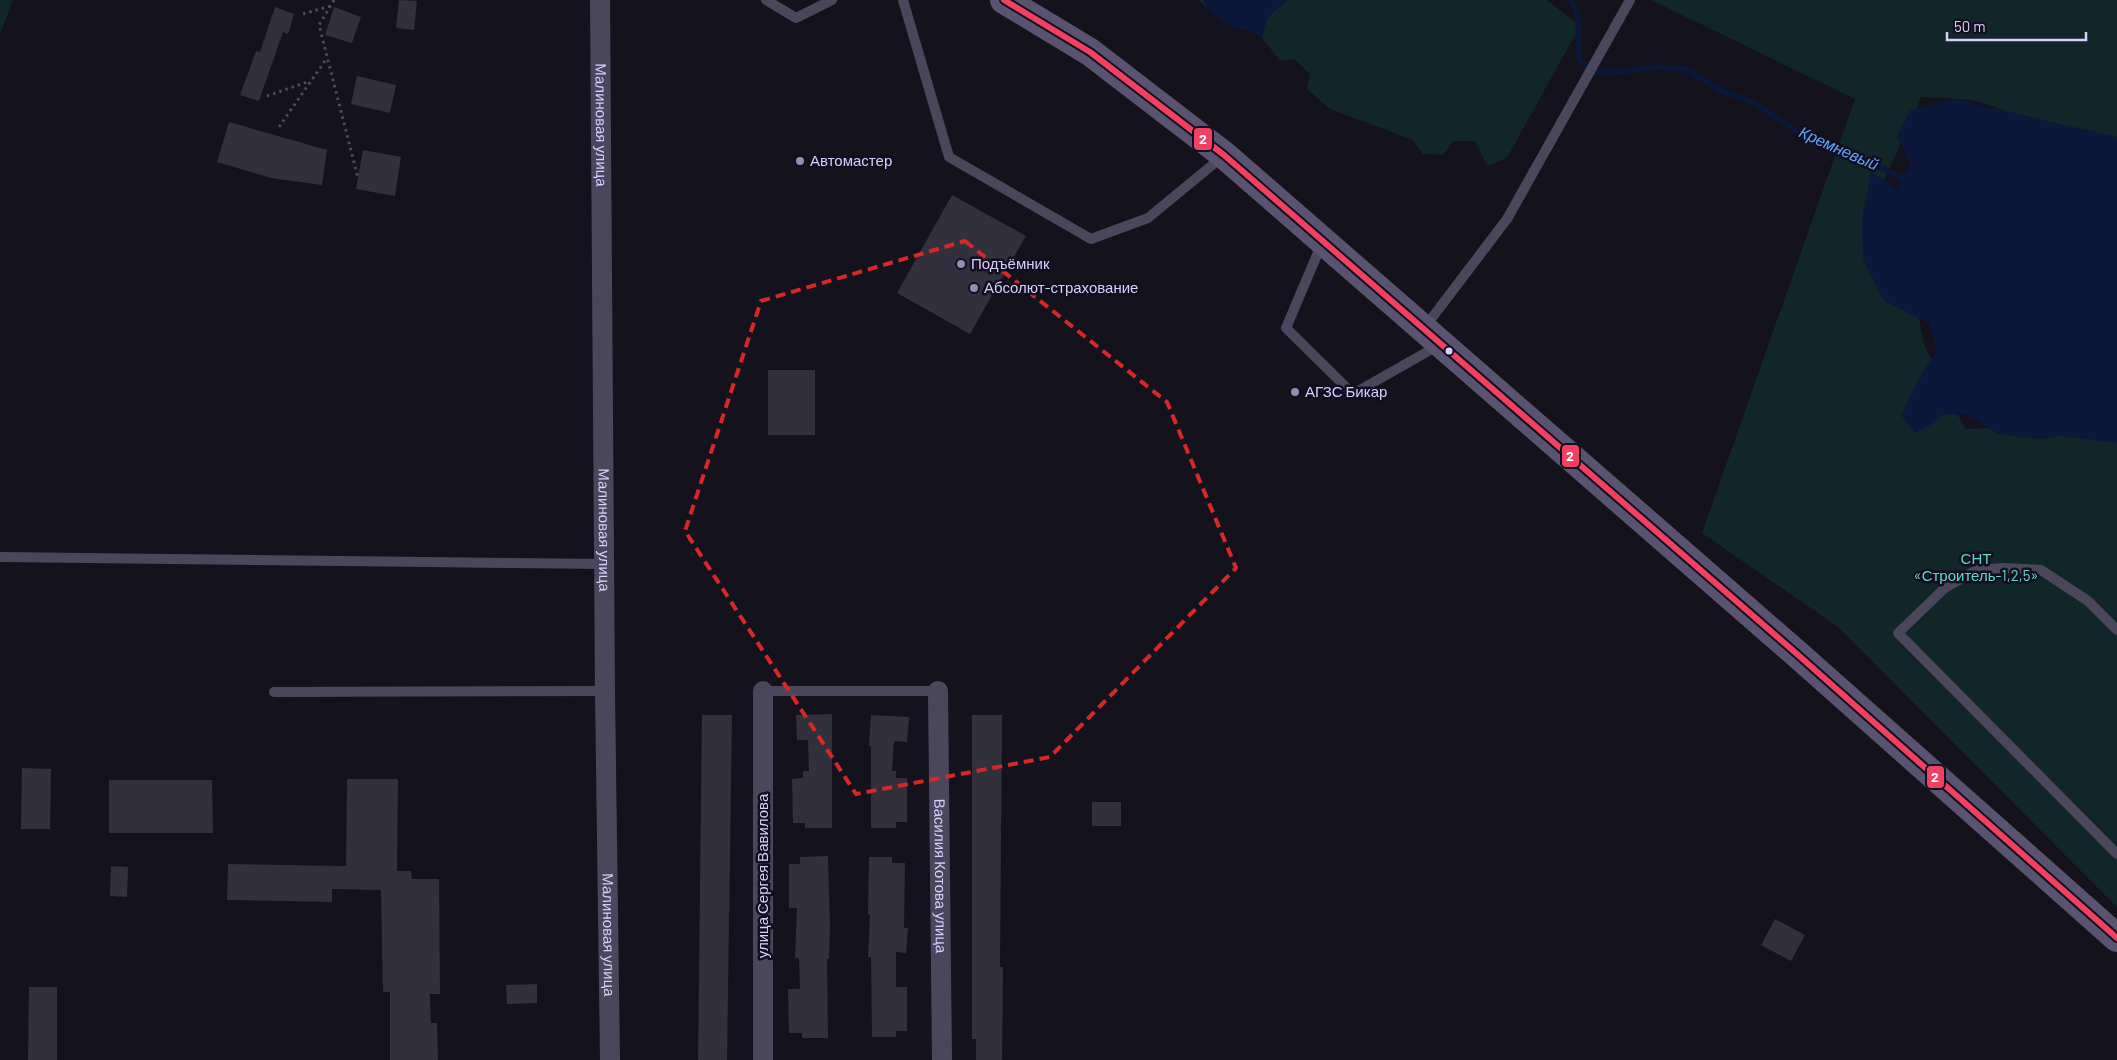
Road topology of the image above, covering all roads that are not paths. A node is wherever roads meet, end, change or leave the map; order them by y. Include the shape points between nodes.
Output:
1 (600, 0) edge
2 (766, 0) edge
3 (832, 0) edge
4 (903, 0) edge
5 (1004, 0) edge
6 (1630, 0) edge
7 (1224, 155) junction
8 (1323, 240) junction
9 (1433, 336) junction
10 (0, 557) edge
11 (604, 564) junction
12 (2117, 630) edge
13 (763, 691) joint
14 (938, 691) joint
15 (274, 692) dead end
16 (605, 692) junction
17 (2117, 854) edge
18 (2117, 938) edge
19 (610, 1060) edge
20 (763, 1060) edge
21 (942, 1060) edge

1 - 11 street, Малиновая улица
2 - 3 lane via 796,18
4 - 7 lane via 949,157 1091,238 1148,218
5 - 7 main road via 1090,52
6 - 9 lane via 1506,219
7 - 8 main road
8 - 9 main road
8 - 9 lane via 1286,328 1353,394
9 - 18 main road
10 - 11 lane
11 - 16 street, Малиновая улица
12 - 17 lane via 2088,601 2041,570 2002,568 1977,570 1946,587 1898,633
13 - 14 lane
13 - 20 street, улица Сергея Вавилова
14 - 21 street, Василия Котова улица
15 - 16 lane
16 - 19 street, Малиновая улица

